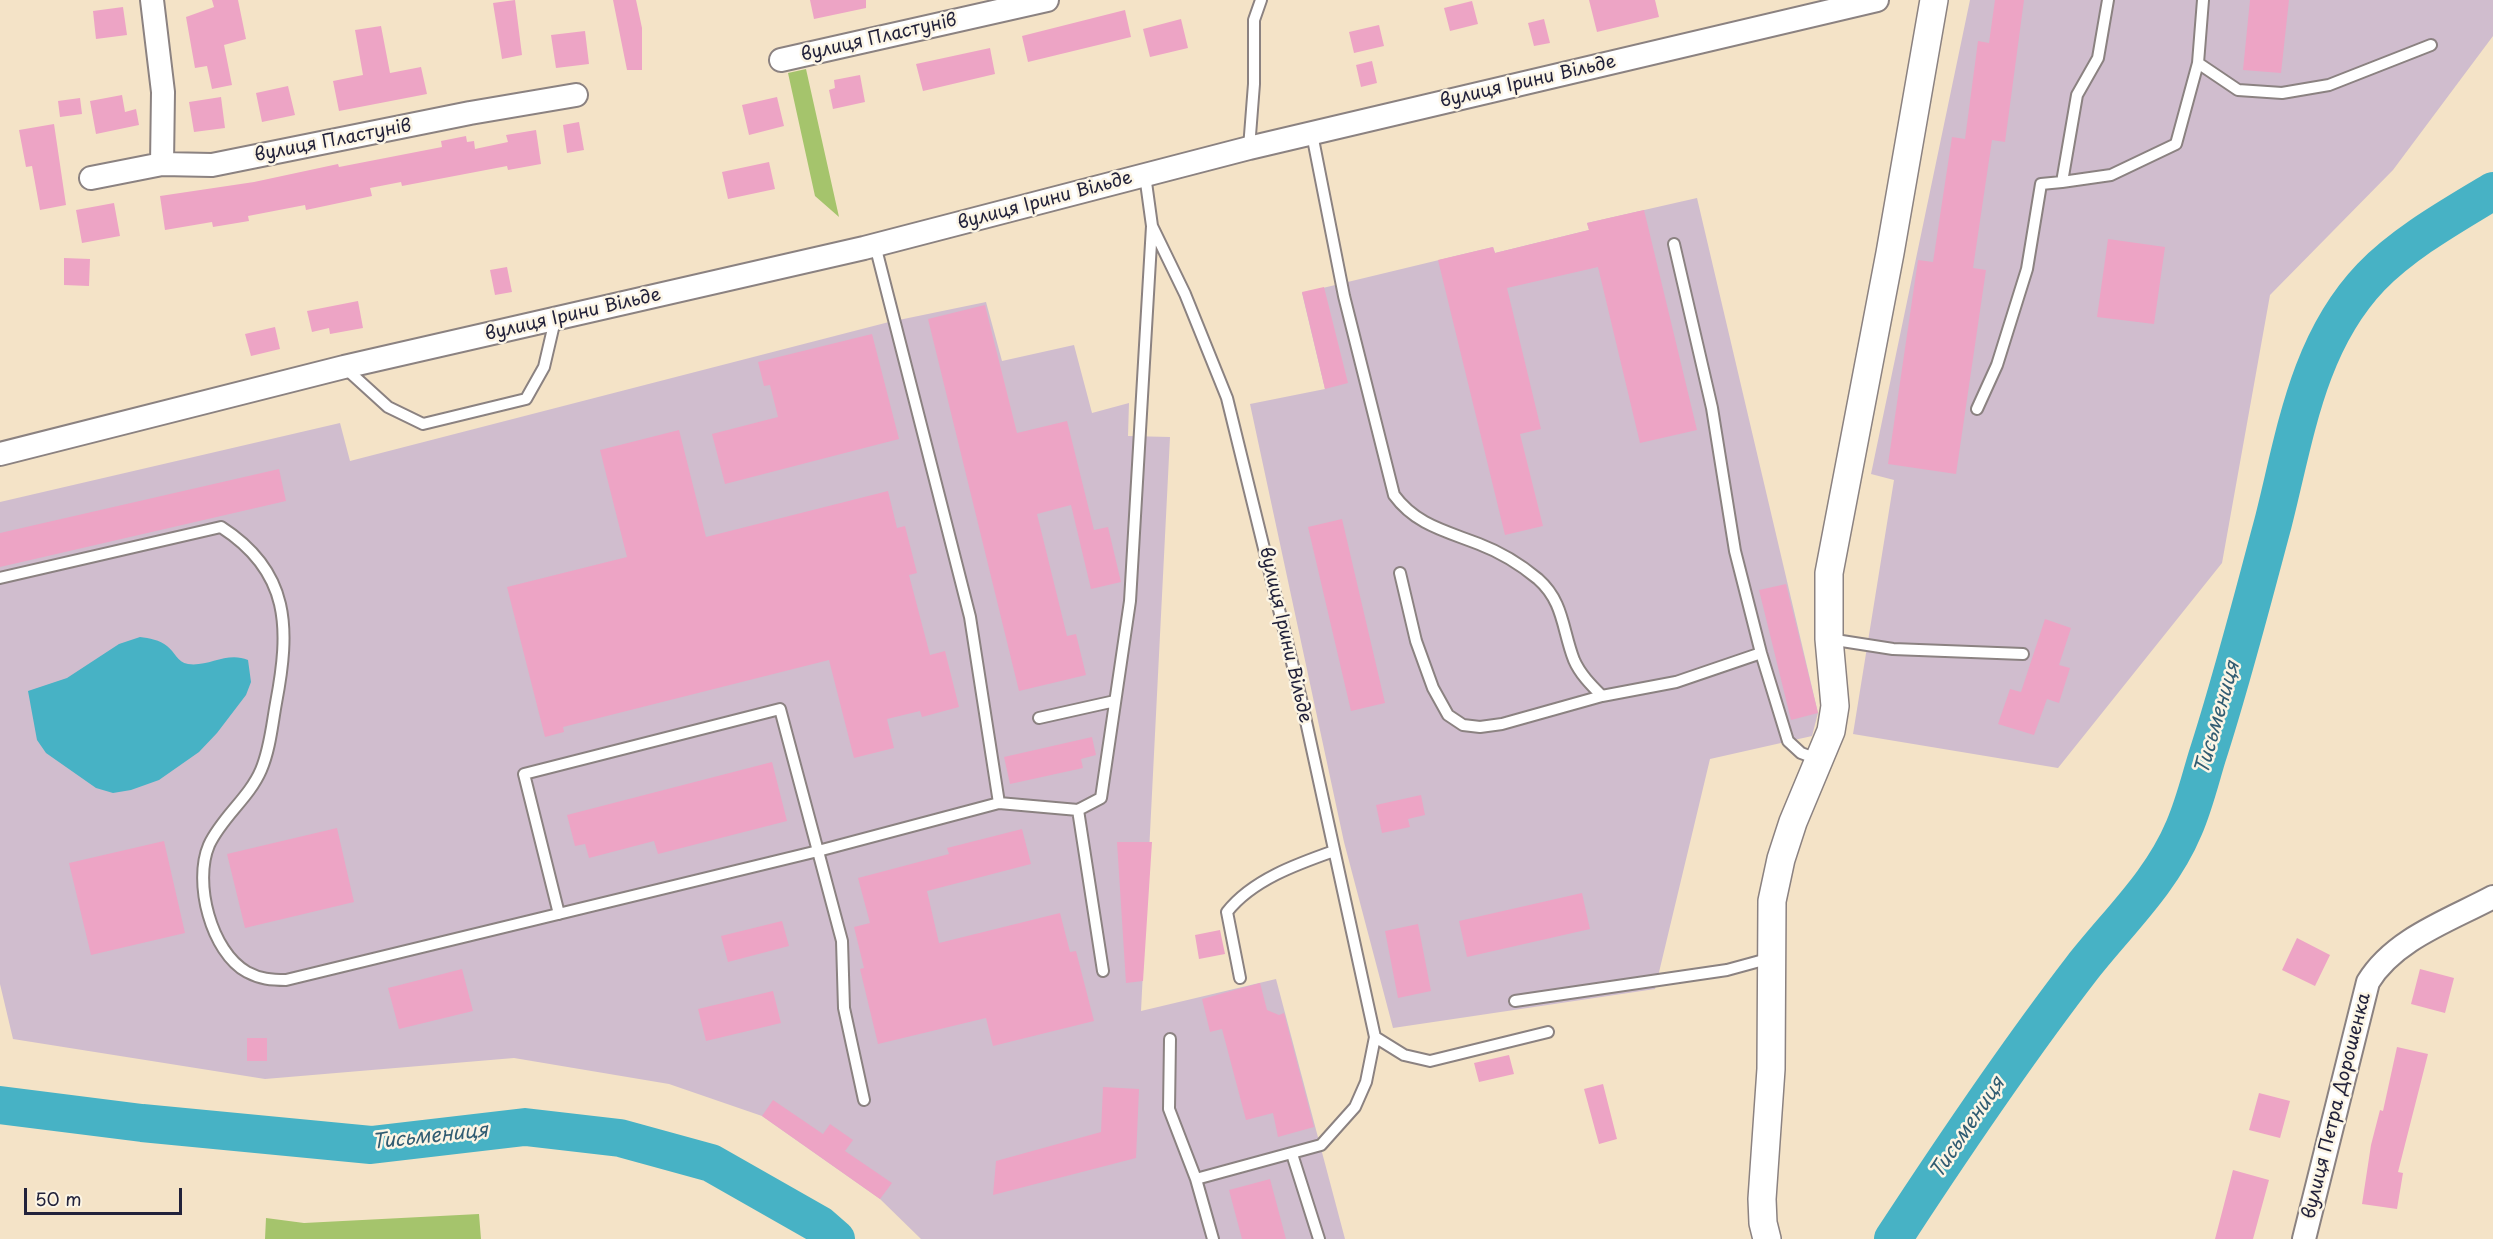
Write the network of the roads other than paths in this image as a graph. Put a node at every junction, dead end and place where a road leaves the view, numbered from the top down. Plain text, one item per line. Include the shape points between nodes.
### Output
1 (152, 0) edge
2 (1047, 0) edge
3 (1261, 0) edge
4 (1877, 0) edge
5 (1934, 0) edge
6 (2108, 0) edge
7 (2203, 0) edge
8 (2431, 45) dead end
9 (781, 60) dead end
10 (2198, 63) junction
11 (576, 95) dead end
12 (1312, 134) junction
13 (1249, 148) junction
14 (162, 164) junction
15 (1145, 175) junction
16 (91, 178) dead end
17 (2062, 182) junction
18 (1152, 226) junction
19 (1674, 244) dead end
20 (875, 245) junction
21 (555, 320) junction
22 (344, 367) junction
23 (1977, 409) dead end
24 (0, 454) edge
25 (1400, 573) dead end
26 (0, 578) edge
27 (1829, 639) junction
28 (1761, 653) junction
29 (2023, 654) dead end
30 (1602, 696) junction
31 (1115, 701) junction
32 (1039, 718) dead end
33 (1820, 760) junction
34 (999, 803) junction
35 (1078, 810) junction
36 (818, 851) junction
37 (1334, 851) junction
38 (2493, 897) edge
39 (559, 914) junction
40 (1771, 958) junction
41 (1103, 971) dead end
42 (1240, 978) dead end
43 (1515, 1001) dead end
44 (1548, 1032) dead end
45 (1375, 1037) junction
46 (1170, 1039) dead end
47 (864, 1100) dead end
48 (1292, 1154) junction
49 (1196, 1179) junction
50 (1213, 1239) edge
51 (1319, 1239) edge
52 (1767, 1239) edge
53 (2304, 1239) edge

1 - 14 street via 163,92
2 - 9 street, вулиця Пластунів
3 - 13 lane via 1254,20
4 - 12 street, вулиця Ірини Вільде
5 - 27 street via 1828,573
6 - 17 lane via 2098,58 2077,95
7 - 10 lane
8 - 10 lane via 2329,85 2282,93 2238,90
10 - 17 lane via 2176,144 2111,175
11 - 14 street, вулиця Пластунів via 212,165
12 - 13 street, вулиця Ірини Вільде
12 - 30 lane via 1343,290 1394,495 1425,524 1498,552 1547,587 1563,616 1575,660
13 - 15 street, вулиця Ірини Вільде
14 - 16 street, вулиця Пластунів
15 - 18 lane, вулиця Ірини Вільде
15 - 20 street, вулиця Ірини Вільде
17 - 23 lane via 2041,184 2027,269 1997,365
18 - 31 lane via 1130,601
18 - 37 lane, вулиця Ірини Вільде via 1185,294 1227,398
19 - 28 lane via 1712,408 1732,533
20 - 21 street, вулиця Ірини Вільде
20 - 34 lane via 970,617
21 - 22 street, вулиця Ірини Вільде
21 - 22 lane via 544,367 526,399 423,424 388,406
22 - 24 street, вулиця Ірини Вільде
25 - 30 lane via 1416,641 1433,688 1448,715 1463,725 1480,728 1502,724
26 - 39 lane via 221,527 260,560 284,611 286,645 261,771 210,845 203,891 209,920 231,959 245,971 264,980 286,980
27 - 29 lane via 1893,649
27 - 33 street via 1835,706
28 - 30 lane via 1676,682
28 - 33 lane via 1788,741 1801,753
31 - 32 lane
31 - 35 lane via 1101,798
33 - 40 street via 1781,859 1772,901
34 - 35 lane
34 - 36 lane
35 - 41 lane
36 - 39 lane
36 - 39 lane via 780,709 524,774
36 - 47 lane via 842,941 844,1008
37 - 42 lane via 1293,866 1258,885 1227,912
37 - 45 lane, вулиця Ірини Вільде
38 - 53 street, вулиця Петра Дорошенка via 2392,952 2368,982
40 - 43 lane via 1727,970
40 - 52 street via 1772,1059 1762,1199
44 - 45 lane via 1430,1061 1404,1055
45 - 48 lane via 1366,1082 1355,1107 1321,1145
46 - 49 lane via 1169,1108
48 - 49 lane
48 - 51 lane
49 - 50 lane

